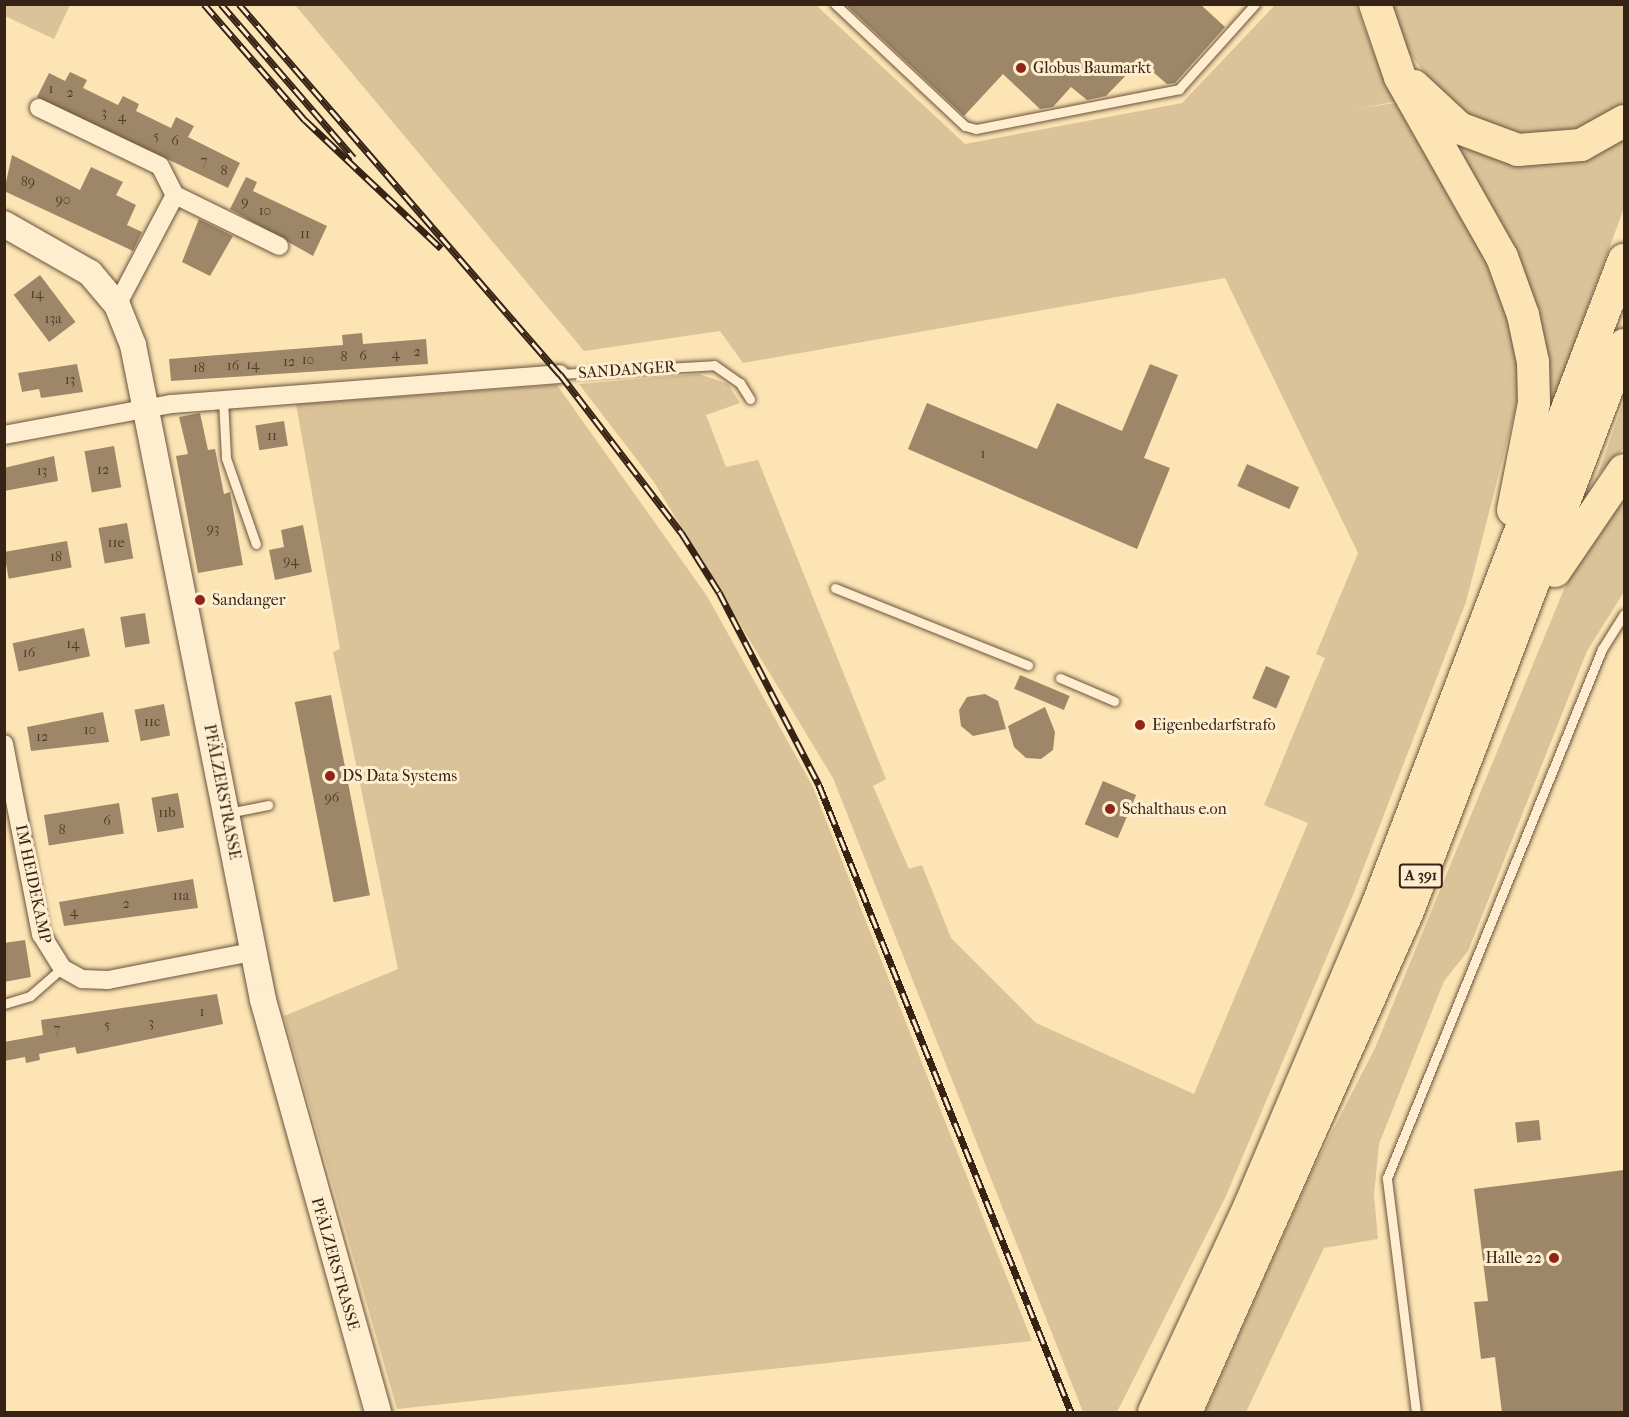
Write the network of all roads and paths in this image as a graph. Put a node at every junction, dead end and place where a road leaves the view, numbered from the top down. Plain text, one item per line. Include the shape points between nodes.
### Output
1 (835, 4) edge
2 (1255, 4) edge
3 (1375, 4) edge
4 (1388, 44) junction
5 (39, 108) dead end
6 (1624, 121) edge
7 (176, 195) junction
8 (4, 224) edge
9 (279, 246) dead end
10 (1624, 260) edge
11 (117, 304) junction
12 (1624, 345) edge
13 (560, 374) joint
14 (750, 399) dead end
15 (223, 400) junction
16 (148, 408) junction
17 (4, 435) edge
18 (1624, 470) edge
19 (256, 544) dead end
20 (835, 588) dead end
21 (1624, 614) edge
22 (1499, 635) junction
23 (1028, 665) dead end
24 (1060, 678) dead end
25 (1114, 701) dead end
26 (4, 744) edge
27 (268, 805) dead end
28 (226, 813) junction
29 (252, 952) junction
30 (62, 968) junction
31 (4, 1004) edge
32 (378, 1413) edge
33 (1154, 1413) edge
34 (1186, 1413) edge
35 (1416, 1413) edge

1 - 2 lane via 965,126 976,129 1179,89
3 - 4 highway
4 - 6 highway via 1437,110 1497,146 1560,150 1601,136
4 - 22 highway via 1420,119 1502,257 1533,362 1526,455
5 - 7 street via 160,166
7 - 9 street
7 - 11 street
8 - 11 street, PFÄLZERSTRASSE via 72,260
10 - 22 highway, A 391
11 - 16 street, PFÄLZERSTRASSE via 134,345
12 - 22 highway, A 391
13 - 14 lane, SANDANGER via 714,365 740,383
13 - 15 street, SANDANGER
15 - 16 street, SANDANGER
15 - 19 lane via 228,467 246,503
16 - 17 street, SANDANGER
16 - 28 street, PFÄLZERSTRASSE
18 - 22 highway
20 - 23 lane
21 - 35 lane via 1602,650 1476,966 1392,1157 1385,1198
22 - 33 highway, A 391 via 1250,1205
22 - 34 highway, A 391 via 1323,1111
24 - 25 lane
26 - 30 street, IM HEIDEKAMP via 41,934
27 - 28 lane
28 - 29 street, PFÄLZERSTRASSE
29 - 30 street via 108,980 82,979
29 - 32 street, PFÄLZERSTRASSE via 286,1097
30 - 31 lane via 30,996

